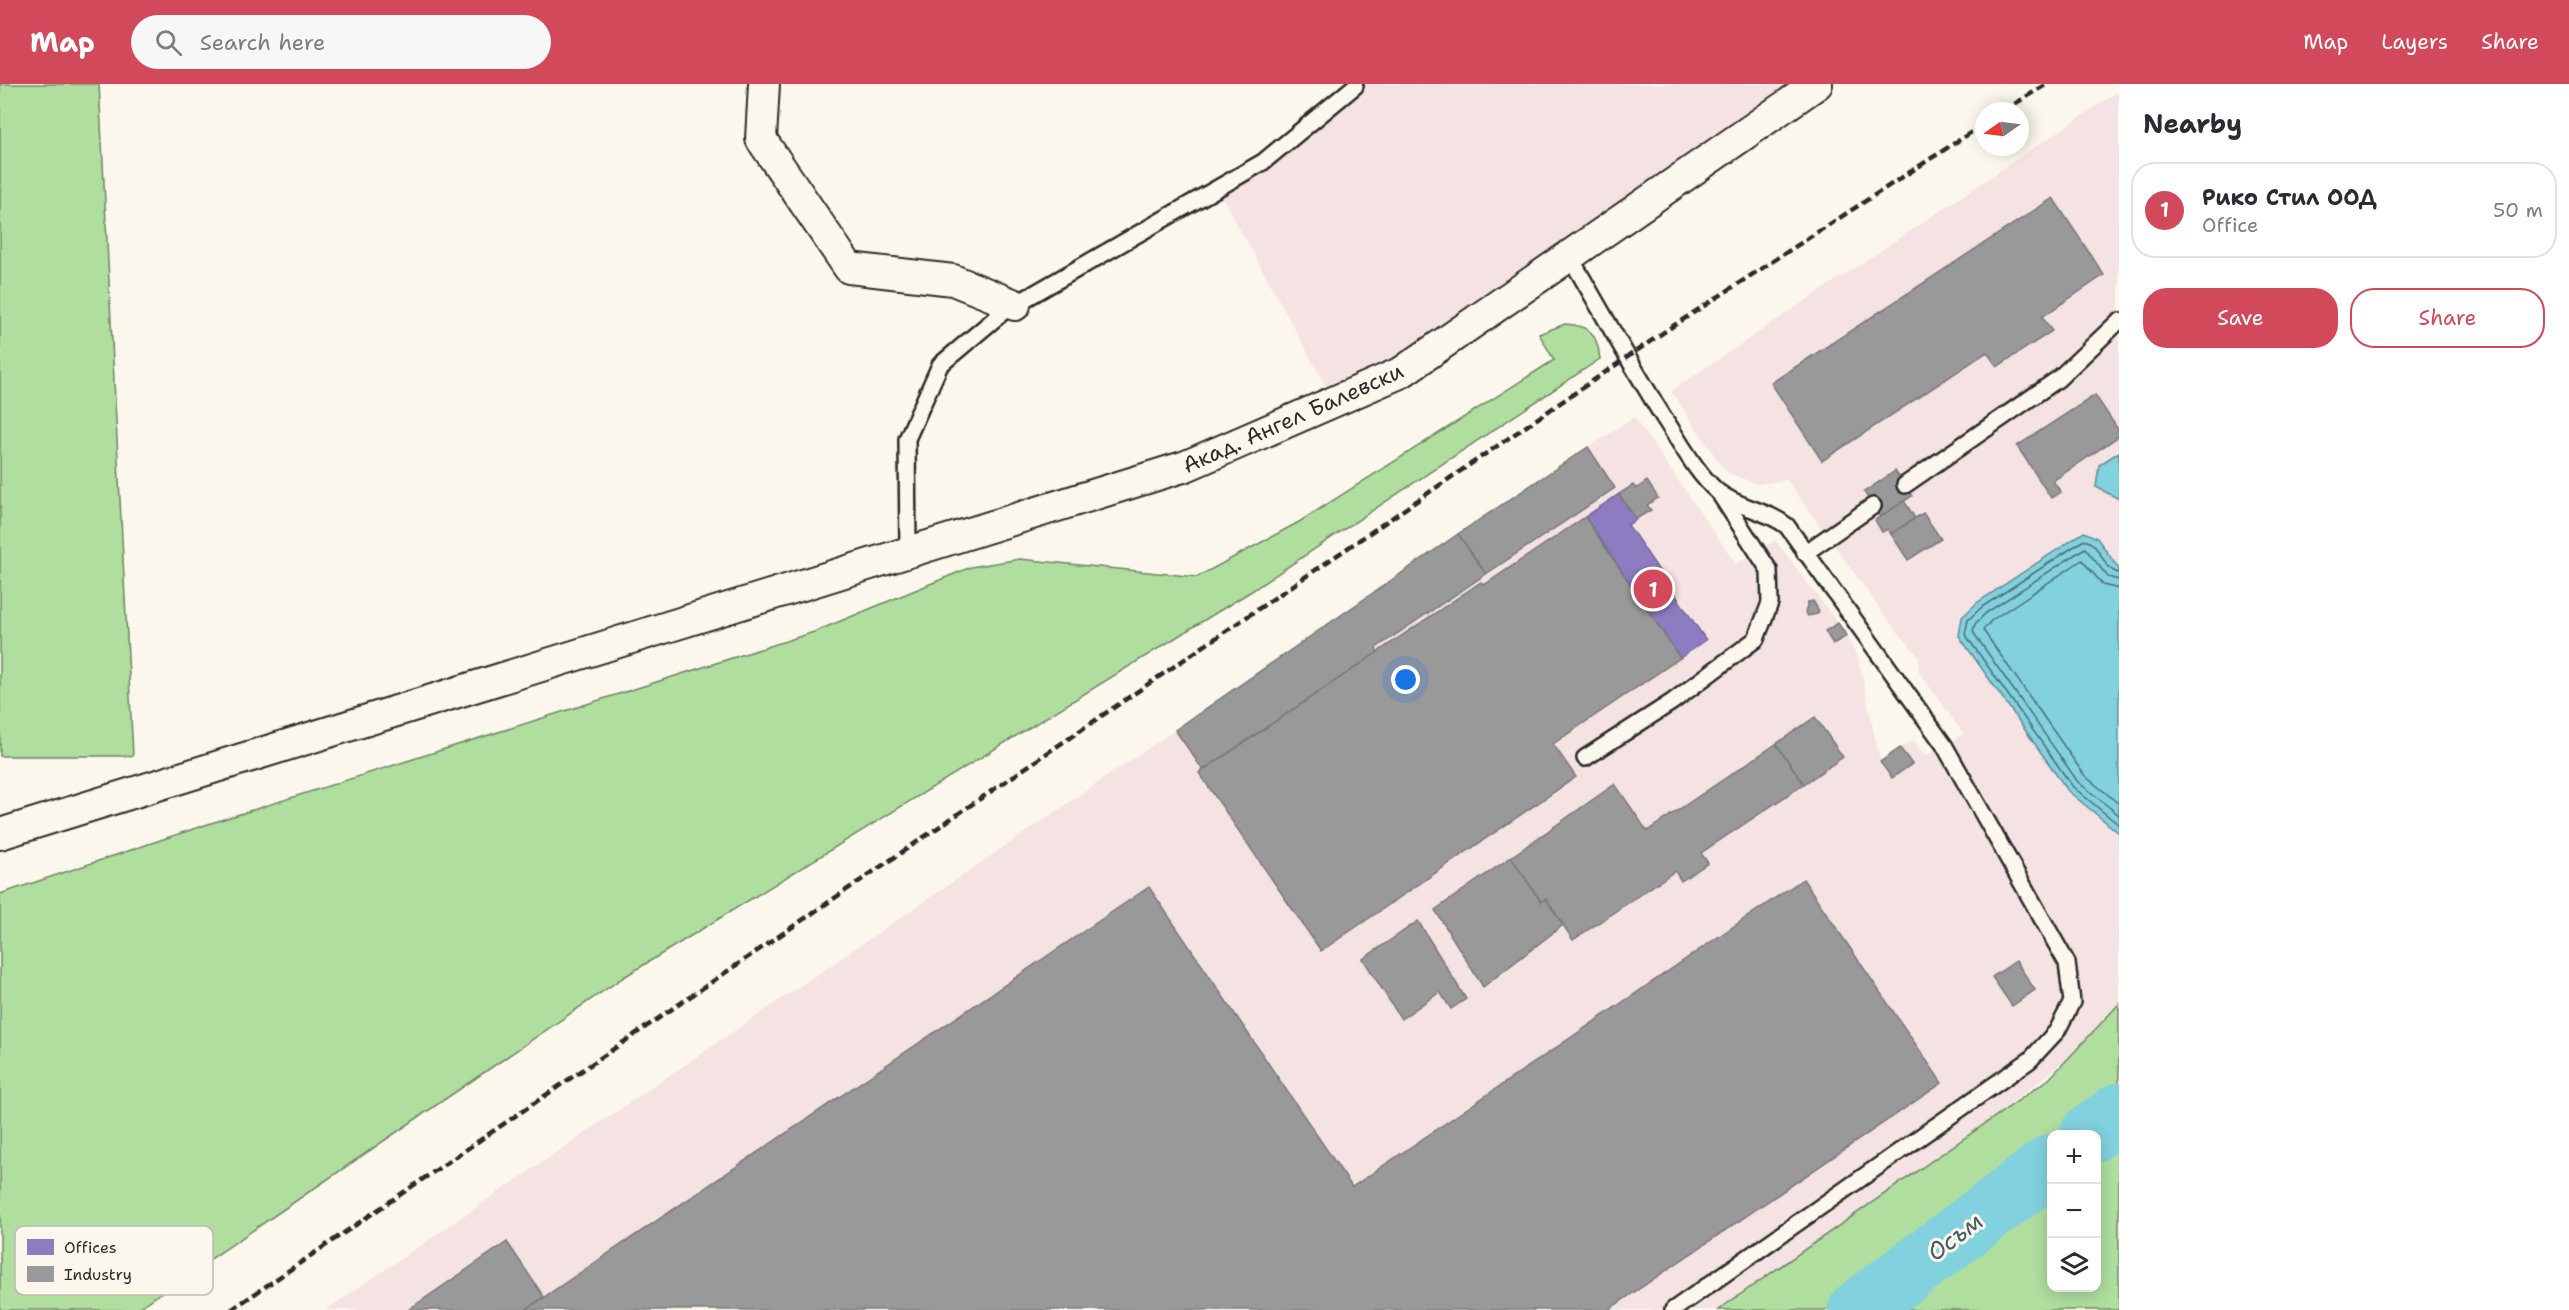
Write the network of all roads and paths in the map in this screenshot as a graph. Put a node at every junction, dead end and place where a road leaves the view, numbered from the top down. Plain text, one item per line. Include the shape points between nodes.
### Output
1 (764, 84) edge
2 (1817, 84) edge
3 (1355, 86) dead end
4 (1570, 256) junction
5 (1015, 305) junction
6 (2119, 321) edge
7 (1905, 485) dead end
8 (1718, 491) junction
9 (1873, 506) dead end
10 (908, 551) junction
11 (1805, 553) junction
12 (1585, 758) dead end
13 (0, 834) edge
14 (1673, 1310) edge

1 - 5 street via 760,139 849,268 952,280
2 - 4 street, Акад. Ангел Балевски
3 - 5 lane via 1263,162
4 - 8 lane via 1674,433
4 - 10 street, Акад. Ангел Балевски via 1402,372 1186,466
5 - 10 lane via 940,365 907,439
6 - 7 lane via 2058,379
8 - 11 lane via 1744,507 1771,514 1787,526
8 - 12 lane via 1769,570 1770,603 1756,639 1672,702
9 - 11 lane
10 - 13 street, Акад. Ангел Балевски
11 - 14 lane via 1944,745 2067,963 2073,1002 2057,1031 2030,1060

